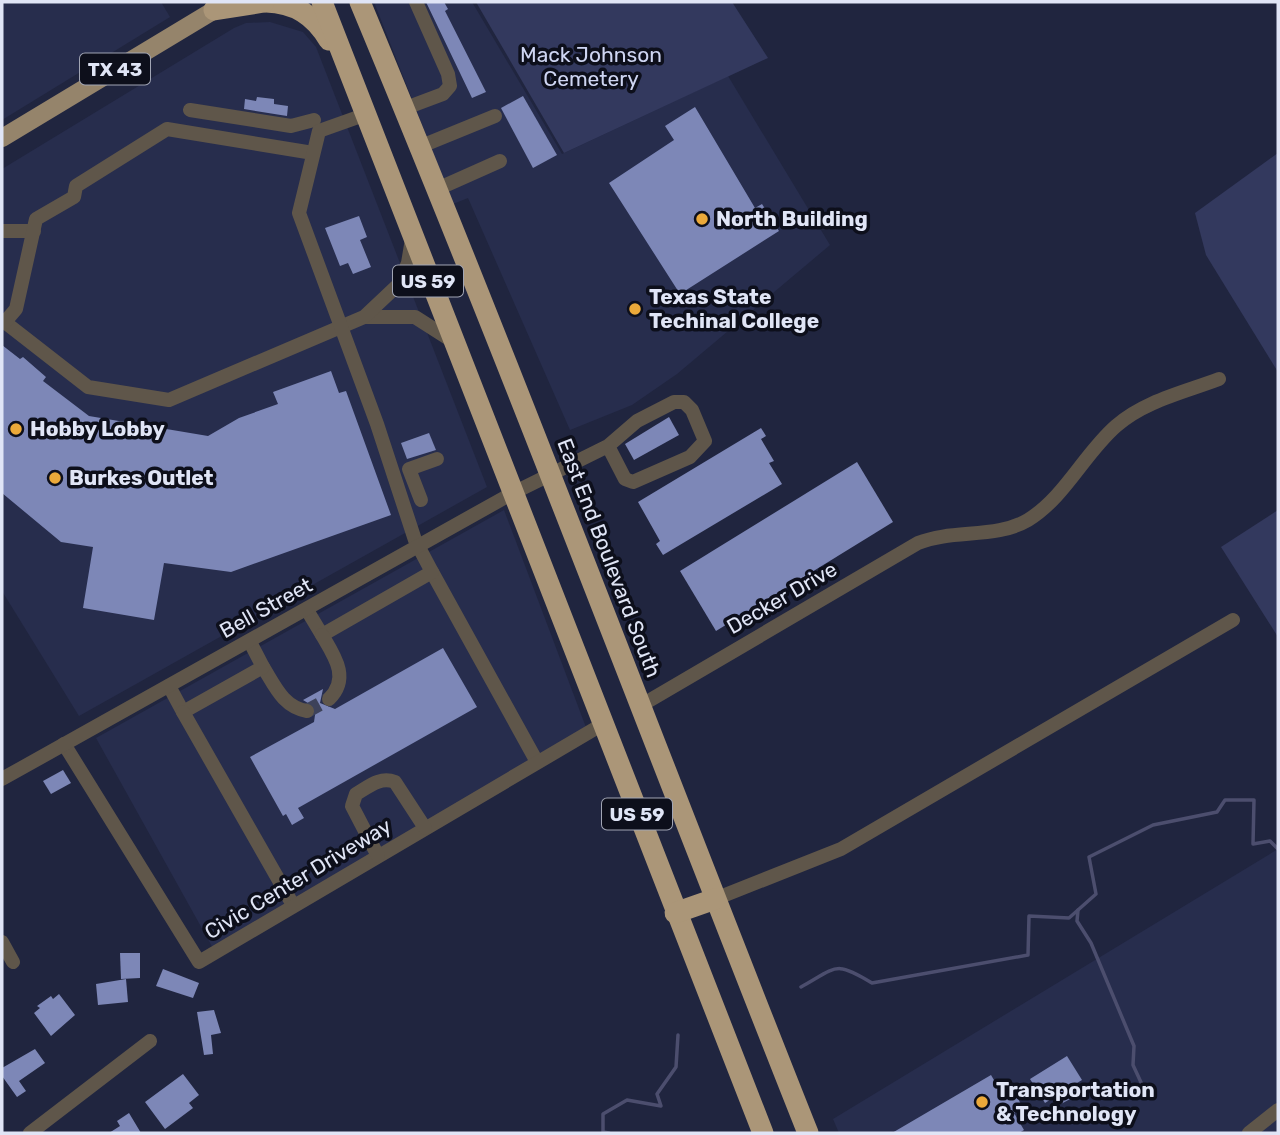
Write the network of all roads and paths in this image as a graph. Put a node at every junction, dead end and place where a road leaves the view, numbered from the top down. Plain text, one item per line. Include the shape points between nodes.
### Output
1 (265, 2) edge
2 (322, 2) edge
3 (360, 2) edge
4 (416, 2) edge
5 (216, 7) edge
6 (346, 67) junction
7 (403, 109) junction
8 (190, 110) dead end
9 (364, 115) junction
10 (495, 116) dead end
11 (314, 120) dead end
12 (2, 138) edge
13 (419, 148) junction
14 (313, 153) junction
15 (500, 161) dead end
16 (435, 190) junction
17 (2, 231) edge
18 (34, 231) junction
19 (412, 239) junction
20 (364, 317) junction
21 (3, 321) edge
22 (339, 327) junction
23 (451, 340) junction
24 (1219, 379) dead end
25 (608, 446) junction
26 (437, 459) dead end
27 (550, 473) junction
28 (511, 494) junction
29 (421, 500) dead end
30 (418, 546) junction
31 (432, 572) junction
32 (306, 610) junction
33 (1233, 620) dead end
34 (322, 635) junction
35 (250, 642) junction
36 (263, 667) junction
37 (169, 686) junction
38 (329, 699) dead end
39 (640, 706) junction
40 (307, 711) dead end
41 (183, 712) junction
42 (603, 724) junction
43 (64, 744) junction
44 (537, 762) junction
45 (2, 779) edge
46 (425, 828) junction
47 (378, 856) junction
48 (715, 899) junction
49 (293, 905) junction
50 (676, 913) junction
51 (2, 942) edge
52 (13, 962) dead end
53 (150, 1041) dead end
54 (1278, 1110) edge
55 (30, 1133) edge
56 (763, 1133) edge
57 (808, 1133) edge
58 (1249, 1133) edge

1 - 5 highway
1 - 6 highway via 295,7 313,18
2 - 6 highway, US 59
3 - 7 highway, East End Boulevard South / US 59
4 - 7 street via 450,86 443,94
5 - 12 main road, TX 43
6 - 9 highway, US 59
7 - 13 highway, East End Boulevard South / US 59
8 - 11 street via 291,126
9 - 14 street via 319,131
9 - 19 highway, US 59
10 - 13 street
13 - 16 highway, East End Boulevard South / US 59
14 - 18 street via 167,129 76,186 74,197 36,219
14 - 22 street via 299,213
15 - 16 street
16 - 27 highway, East End Boulevard South / US 59
17 - 18 street
18 - 21 street via 16,309
19 - 20 street via 399,284
19 - 23 highway, US 59
20 - 22 street
20 - 23 street via 415,317
21 - 22 street via 88,387 169,400
22 - 30 street
23 - 28 highway, US 59
24 - 39 street, Decker Drive via 1124,420 1031,518 1006,528 929,538 908,548
25 - 25 street, Bell Street via 622,474 633,482 690,457 705,441 692,410 678,401 629,426
25 - 27 street, Bell Street
26 - 29 street via 409,470
27 - 28 street, Bell Street
27 - 39 highway, East End Boulevard South / US 59
28 - 30 street, Bell Street
28 - 42 highway, US 59
30 - 31 street
30 - 32 street, Bell Street
31 - 34 street
31 - 44 street
32 - 34 street
32 - 35 street, Bell Street
33 - 48 street via 841,849
34 - 38 street via 341,681
35 - 36 street
35 - 37 street, Bell Street
36 - 40 street via 286,702
36 - 41 street
37 - 41 street
37 - 43 street, Bell Street
39 - 48 highway, East End Boulevard South / US 59
41 - 49 street
42 - 44 street, Civic Center Driveway
42 - 50 highway, US 59
43 - 45 street, Bell Street
43 - 49 street, Civic Center Driveway via 199,962
44 - 46 street, Civic Center Driveway
46 - 47 street, Civic Center Driveway
46 - 47 street via 395,782 378,781 355,794 352,806
47 - 49 street, Civic Center Driveway
48 - 50 highway
48 - 57 highway, East End Boulevard South / US 59
50 - 56 highway, US 59
51 - 52 street
53 - 55 street
54 - 58 street

